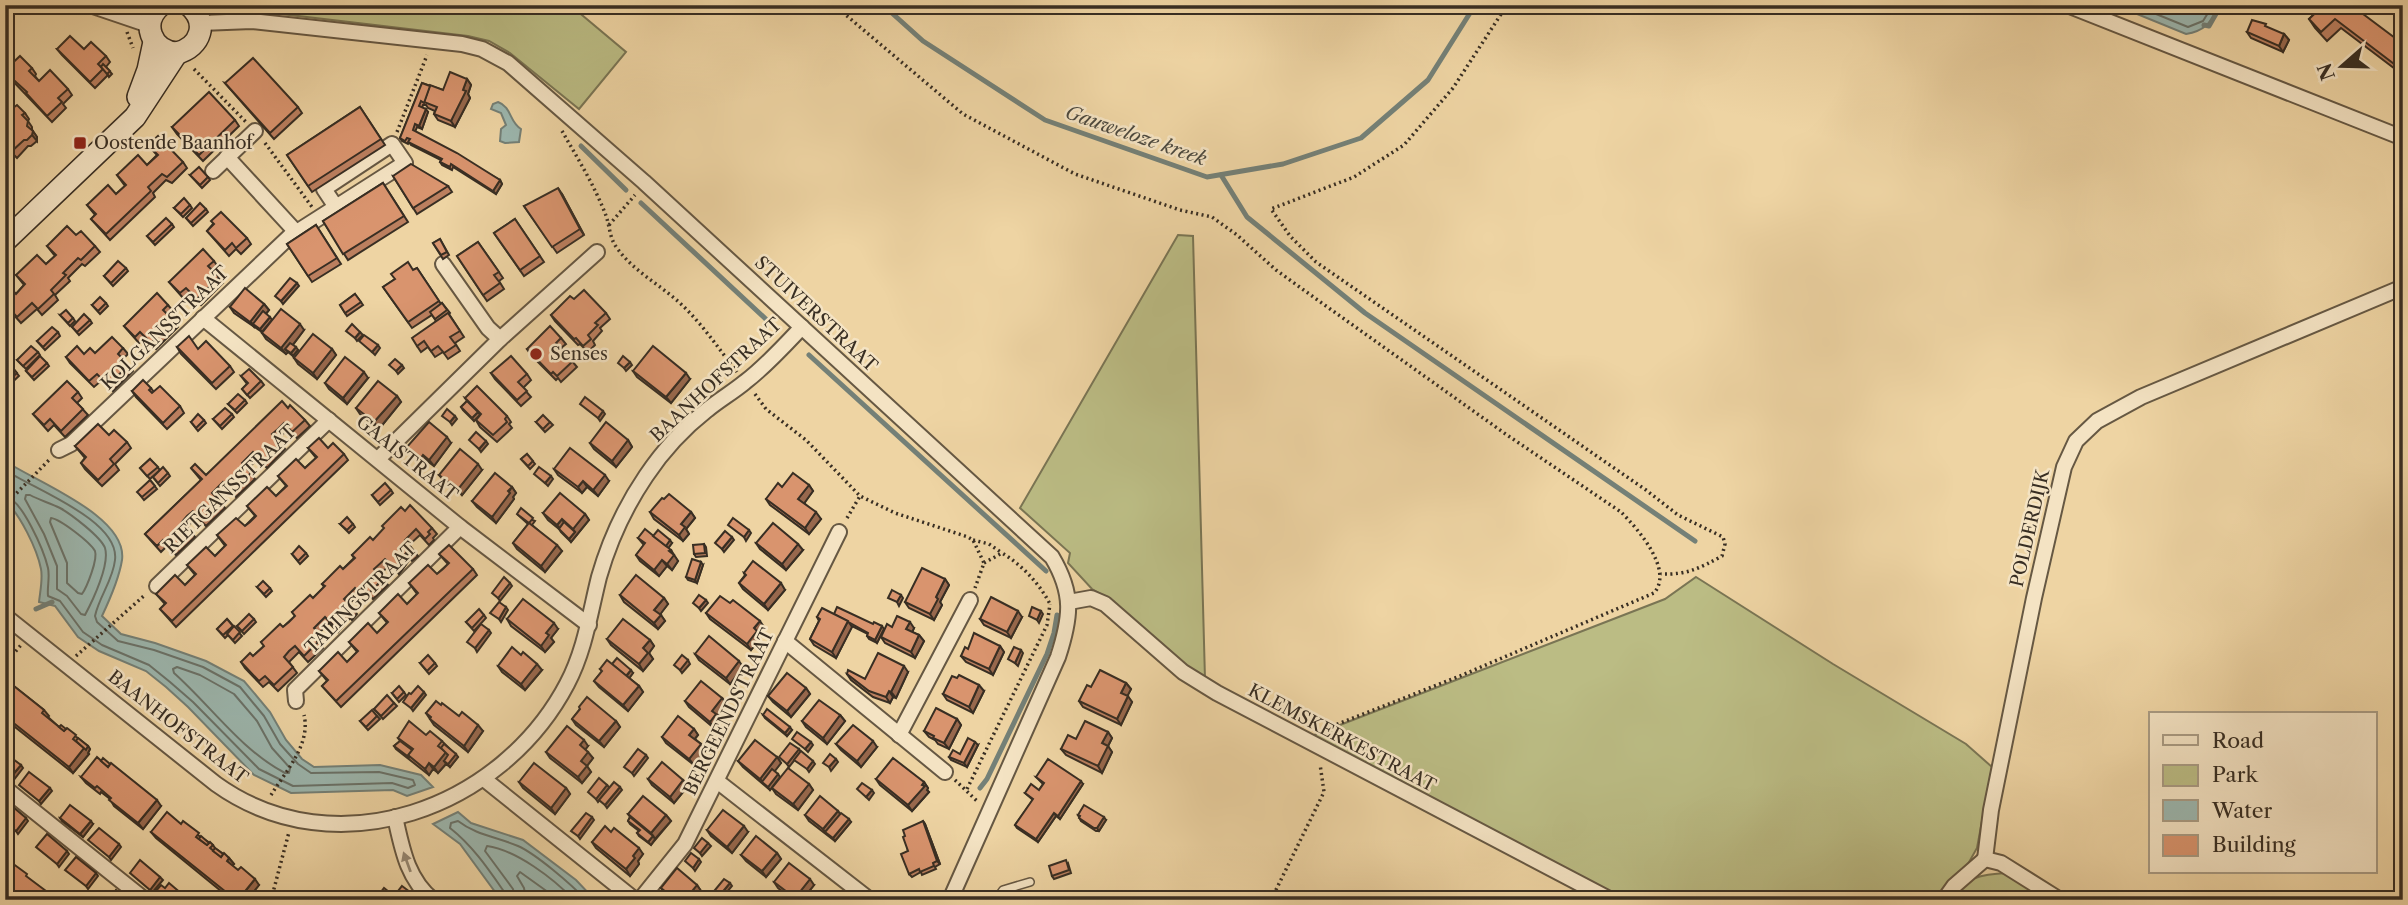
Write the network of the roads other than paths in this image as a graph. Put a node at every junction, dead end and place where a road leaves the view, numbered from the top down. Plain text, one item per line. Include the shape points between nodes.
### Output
1 (64, 5) edge
2 (98, 5) edge
3 (161, 5) edge
4 (2067, 5) edge
5 (93, 6) edge
6 (199, 13) edge
7 (152, 34) junction
8 (177, 53) junction
9 (255, 131) dead end
10 (116, 133) junction
11 (2403, 138) edge
12 (228, 157) junction
13 (213, 171) dead end
14 (336, 207) junction
15 (296, 232) junction
16 (5, 241) edge
17 (597, 252) dead end
18 (443, 264) dead end
19 (2403, 287) edge
20 (203, 318) junction
21 (802, 327) junction
22 (500, 339) junction
23 (330, 420) junction
24 (58, 450) dead end
25 (378, 459) junction
26 (460, 527) junction
27 (839, 532) road end
28 (157, 586) road end
29 (970, 600) road end
30 (1069, 601) junction
31 (5, 616) edge
32 (589, 625) junction
33 (785, 641) junction
34 (296, 701) road end
35 (899, 734) junction
36 (945, 772) road end
37 (484, 779) junction
38 (717, 781) junction
39 (5, 788) edge
40 (395, 817) junction
41 (1985, 859) junction
42 (1030, 882) dead end
43 (145, 900) edge
44 (433, 900) edge
45 (638, 900) edge
46 (870, 900) edge
47 (950, 900) edge
48 (996, 900) edge
49 (1611, 900) edge
50 (1944, 900) edge
51 (2060, 900) edge

1 - 5 street
2 - 5 street
3 - 7 main road via 151,17
4 - 11 street
5 - 7 street via 125,17
6 - 8 main road via 198,40
6 - 21 street, STUIVERSTRAAT via 428,47 462,44 482,49 508,63 645,182
7 - 8 main road via 164,51
7 - 10 main road via 140,94
8 - 10 main road via 135,117
9 - 12 street
10 - 16 main road
12 - 13 street
12 - 15 street
14 - 14 street, KOLGANSSTRAAT via 405,163 392,144 324,189
14 - 15 street, KOLGANSSTRAAT
15 - 20 street, KOLGANSSTRAAT
17 - 22 street
18 - 22 street
19 - 41 street, POLDERDIJK via 2141,397 2097,421 2076,441 2064,467 2037,585
20 - 23 street, GAAISTRAAT
20 - 24 street, KOLGANSSTRAAT via 71,444
21 - 30 street, STUIVERSTRAAT via 1052,557
21 - 32 street, BAANHOFSTRAAT via 765,365 683,431 646,476 608,550
22 - 25 street
23 - 25 street, GAAISTRAAT
23 - 28 street, RIETGANSSTRAAT
25 - 26 street, GAAISTRAAT
26 - 32 street, GAAISTRAAT
26 - 34 street, TALINGSTRAAT via 295,690
27 - 33 street, BERGEENDSTRAAT
29 - 35 street
30 - 47 street, STUIVERSTRAAT via 1058,657
30 - 49 street, KLEMSKERKESTRAAT via 1091,598 1105,604 1183,672 1217,693
31 - 40 street, BAANHOFSTRAAT via 231,795 292,820 354,824
32 - 37 street, BAANHOFSTRAAT via 554,708 520,748
33 - 35 street
33 - 38 street, BERGEENDSTRAAT
35 - 36 street
37 - 40 street, BAANHOFSTRAAT via 433,805
37 - 45 street
38 - 45 street, BERGEENDSTRAAT via 685,844
38 - 46 street
39 - 43 street
44 -> 40 street via 408,869
41 - 50 street
41 - 51 street via 2001,863
42 - 48 lane via 1003,890

